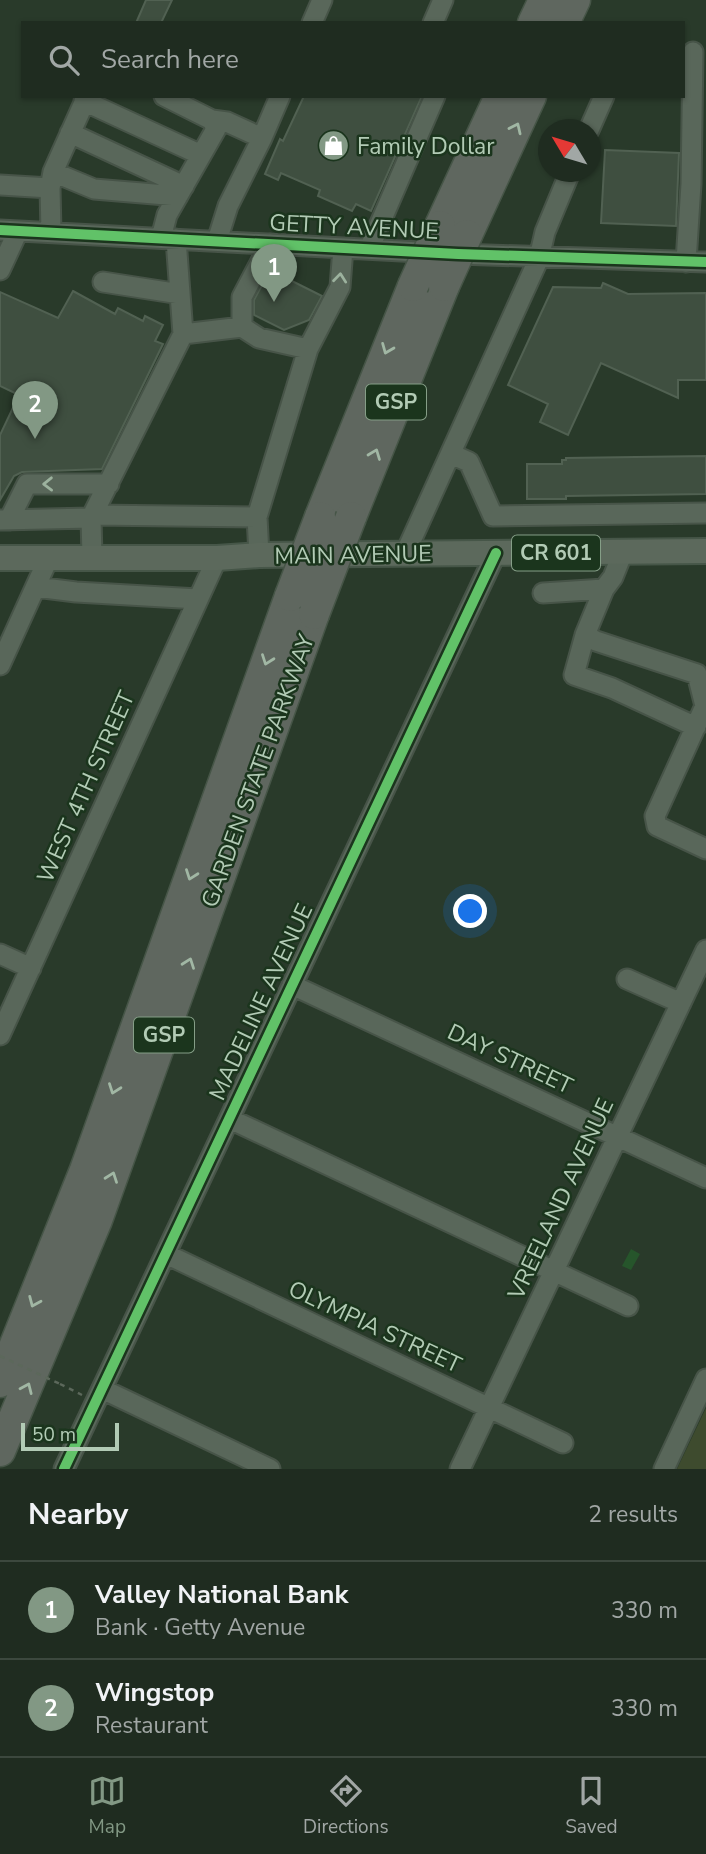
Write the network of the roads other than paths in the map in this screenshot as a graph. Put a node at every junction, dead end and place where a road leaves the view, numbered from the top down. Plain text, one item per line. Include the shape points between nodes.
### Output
1 (322, 0) edge
2 (443, 0) edge
3 (544, 0) edge
4 (575, 0) edge
5 (313, 21) edge
6 (434, 21) edge
7 (534, 21) edge
8 (565, 21) edge
9 (693, 52) dead end
10 (168, 98) edge
11 (279, 98) edge
12 (434, 98) edge
13 (499, 98) edge
14 (530, 98) edge
15 (603, 98) edge
16 (85, 99) edge
17 (594, 119) edge
18 (212, 120) junction
19 (70, 133) junction
20 (262, 138) junction
21 (201, 155) junction
22 (52, 180) junction
23 (566, 182) edge
24 (0, 185) edge
25 (181, 191) junction
26 (9, 230) edge
27 (453, 230) junction
28 (51, 232) junction
29 (169, 239) junction
30 (216, 241) junction
31 (270, 244) junction
32 (343, 248) junction
33 (369, 248) junction
34 (539, 258) junction
35 (686, 262) junction
36 (706, 262) edge
37 (0, 270) edge
38 (103, 282) dead end
39 (180, 294) junction
40 (242, 327) junction
41 (183, 334) junction
42 (308, 349) junction
43 (450, 454) junction
44 (109, 484) junction
45 (706, 513) edge
46 (92, 517) junction
47 (257, 517) junction
48 (2, 521) edge
49 (706, 551) edge
50 (623, 552) junction
51 (496, 553) junction
52 (405, 554) junction
53 (258, 555) junction
54 (50, 557) junction
55 (92, 557) junction
56 (0, 558) edge
57 (217, 558) junction
58 (36, 587) junction
59 (604, 589) junction
60 (543, 593) dead end
61 (198, 599) junction
62 (586, 635) junction
63 (0, 664) edge
64 (705, 706) edge
65 (696, 727) junction
66 (706, 849) edge
67 (706, 950) edge
68 (0, 954) edge
69 (31, 968) junction
70 (627, 979) dead end
71 (292, 985) junction
72 (681, 1003) junction
73 (0, 1035) edge
74 (230, 1119) junction
75 (618, 1136) junction
76 (706, 1178) edge
77 (166, 1254) junction
78 (554, 1271) junction
79 (628, 1306) dead end
80 (706, 1379) edge
81 (0, 1382) edge
82 (99, 1395) junction
83 (489, 1408) junction
84 (563, 1443) dead end
85 (0, 1451) edge
86 (64, 1469) edge
87 (270, 1469) edge
88 (460, 1469) edge
89 (664, 1469) edge

1 - 5 street
2 - 6 street
3 - 7 highway
4 - 8 highway
9 - 35 street
10 - 18 street
11 - 20 street
12 - 33 street
13 - 27 highway, GARDEN STATE PARKWAY / GSP
27 -> 14 highway, GARDEN STATE PARKWAY / GSP
15 - 17 street
16 - 19 street
16 - 21 street
18 - 20 street
18 - 21 street via 216,129
19 - 22 street
19 - 25 street
20 - 30 street
21 - 25 street
22 - 24 street
22 - 25 street via 94,189
22 - 28 street
23 - 34 street
25 - 29 street via 167,215
26 - 28 street, GETTY AVENUE
26 - 37 street
27 -> 81 highway, GARDEN STATE PARKWAY / GSP, bridge via 413,286 320,517 85,1170
85 -> 27 highway, GARDEN STATE PARKWAY / GSP, bridge via 97,1220 314,614 444,286
28 - 29 street, GETTY AVENUE
29 - 30 street, GETTY AVENUE
29 - 39 street
30 - 31 street, GETTY AVENUE
31 - 32 street, GETTY AVENUE
31 - 40 street via 242,297
32 - 33 street, GETTY AVENUE
42 -> 32 street via 341,287
33 - 34 street, GETTY AVENUE
34 - 35 street, GETTY AVENUE
34 - 43 street
35 - 36 street, GETTY AVENUE
38 - 39 street
39 - 41 street
40 - 41 street
40 - 42 street via 259,338
41 - 44 street
42 - 47 street
43 - 45 street via 469,462 493,516
43 - 52 street
44 - 46 street
44 -> 48 street via 27,484
46 - 47 street
46 - 48 street
46 - 55 street
47 - 53 street
49 - 50 main road, MAIN AVENUE / CR 601
50 - 51 main road, MAIN AVENUE / CR 601
50 - 59 street
51 - 52 main road, MAIN AVENUE / CR 601
51 - 71 street, MADELINE AVENUE
52 - 53 main road, MAIN AVENUE / CR 601
53 - 57 main road, MAIN AVENUE / CR 601
54 - 55 main road, MAIN AVENUE / CR 601
54 - 56 main road, MAIN AVENUE / CR 601
54 - 58 street
55 - 57 main road, MAIN AVENUE / CR 601
57 - 61 street, WEST 4TH STREET
58 - 61 street
58 - 63 street
59 - 60 street
59 - 62 street
61 - 69 street, WEST 4TH STREET
62 - 64 street via 696,674
62 - 65 street via 574,675
64 - 65 street
65 - 66 street via 655,816 657,826
67 - 72 street, VREELAND AVENUE
68 - 69 street
69 - 73 street, WEST 4TH STREET
70 - 72 street
71 - 74 street, MADELINE AVENUE
71 - 75 street, DAY STREET
72 - 75 street, VREELAND AVENUE
74 - 77 street, MADELINE AVENUE
74 - 78 street
75 - 76 street, DAY STREET
75 - 78 street, VREELAND AVENUE
77 - 82 street, MADELINE AVENUE
77 - 83 street, OLYMPIA STREET
78 - 79 street
78 - 83 street, VREELAND AVENUE
80 - 89 street
82 - 86 street, MADELINE AVENUE
82 - 87 street
83 - 84 street, OLYMPIA STREET
83 - 88 street, VREELAND AVENUE

